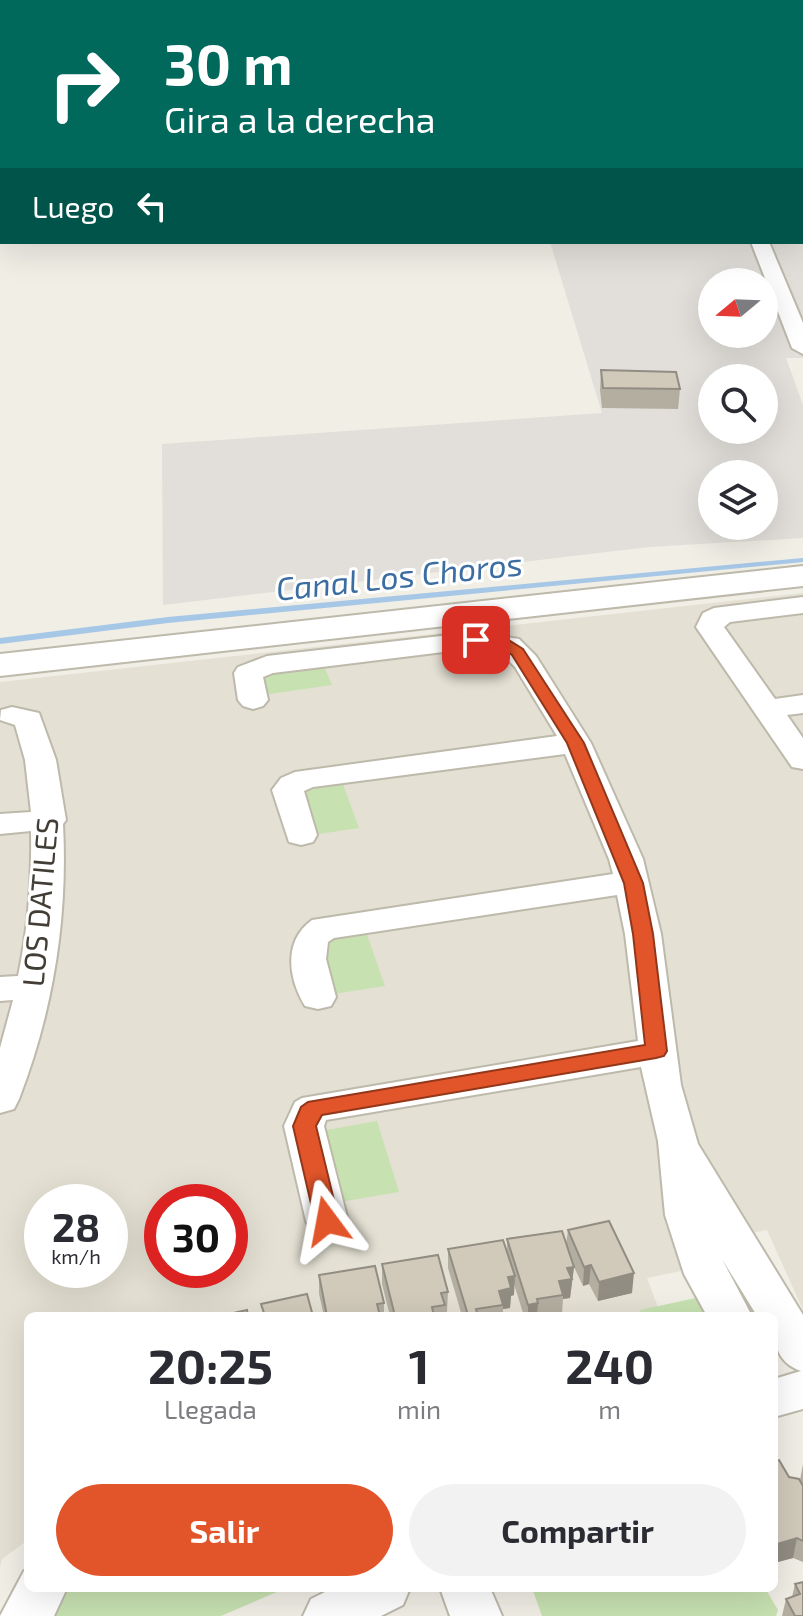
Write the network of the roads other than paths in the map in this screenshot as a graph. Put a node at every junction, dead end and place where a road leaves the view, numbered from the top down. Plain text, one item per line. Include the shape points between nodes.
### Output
1 (761, 244) edge
2 (803, 348) edge
3 (803, 576) edge
4 (803, 605) edge
5 (0, 665) edge
6 (253, 700) dead end
7 (803, 704) edge
8 (767, 709) junction
9 (12, 716) dead end
10 (576, 743) junction
11 (803, 760) edge
12 (50, 820) junction
13 (0, 824) edge
14 (301, 835) dead end
15 (633, 883) junction
16 (16, 988) edge
17 (318, 997) dead end
18 (656, 1051) junction
19 (0, 1099) edge
20 (678, 1141) junction
21 (327, 1221) dead end
22 (728, 1312) edge
23 (778, 1312) edge
24 (778, 1313) edge
25 (803, 1353) edge
26 (40, 1592) edge
27 (377, 1592) edge
28 (467, 1592) edge
29 (26, 1616) edge
30 (329, 1616) edge
31 (476, 1616) edge

1 - 2 street
3 - 5 street
4 - 8 street via 724,614 710,623
6 - 10 street via 248,673 259,667 494,640 518,652
7 - 8 street
8 - 11 street
9 - 12 street, LOS DATILES via 29,723
10 - 14 street via 306,779 288,790
10 - 15 street
12 - 13 street
12 - 16 street, LOS DATILES via 47,887
15 - 17 street via 324,928 314,933 306,950
15 - 18 street
16 - 19 street, LOS DATILES via 26,1022
18 - 20 street
18 - 21 street via 316,1108 304,1126
20 - 22 street via 694,1244
20 - 23 street
24 - 25 street
26 - 29 street
27 - 30 street
28 - 31 street

